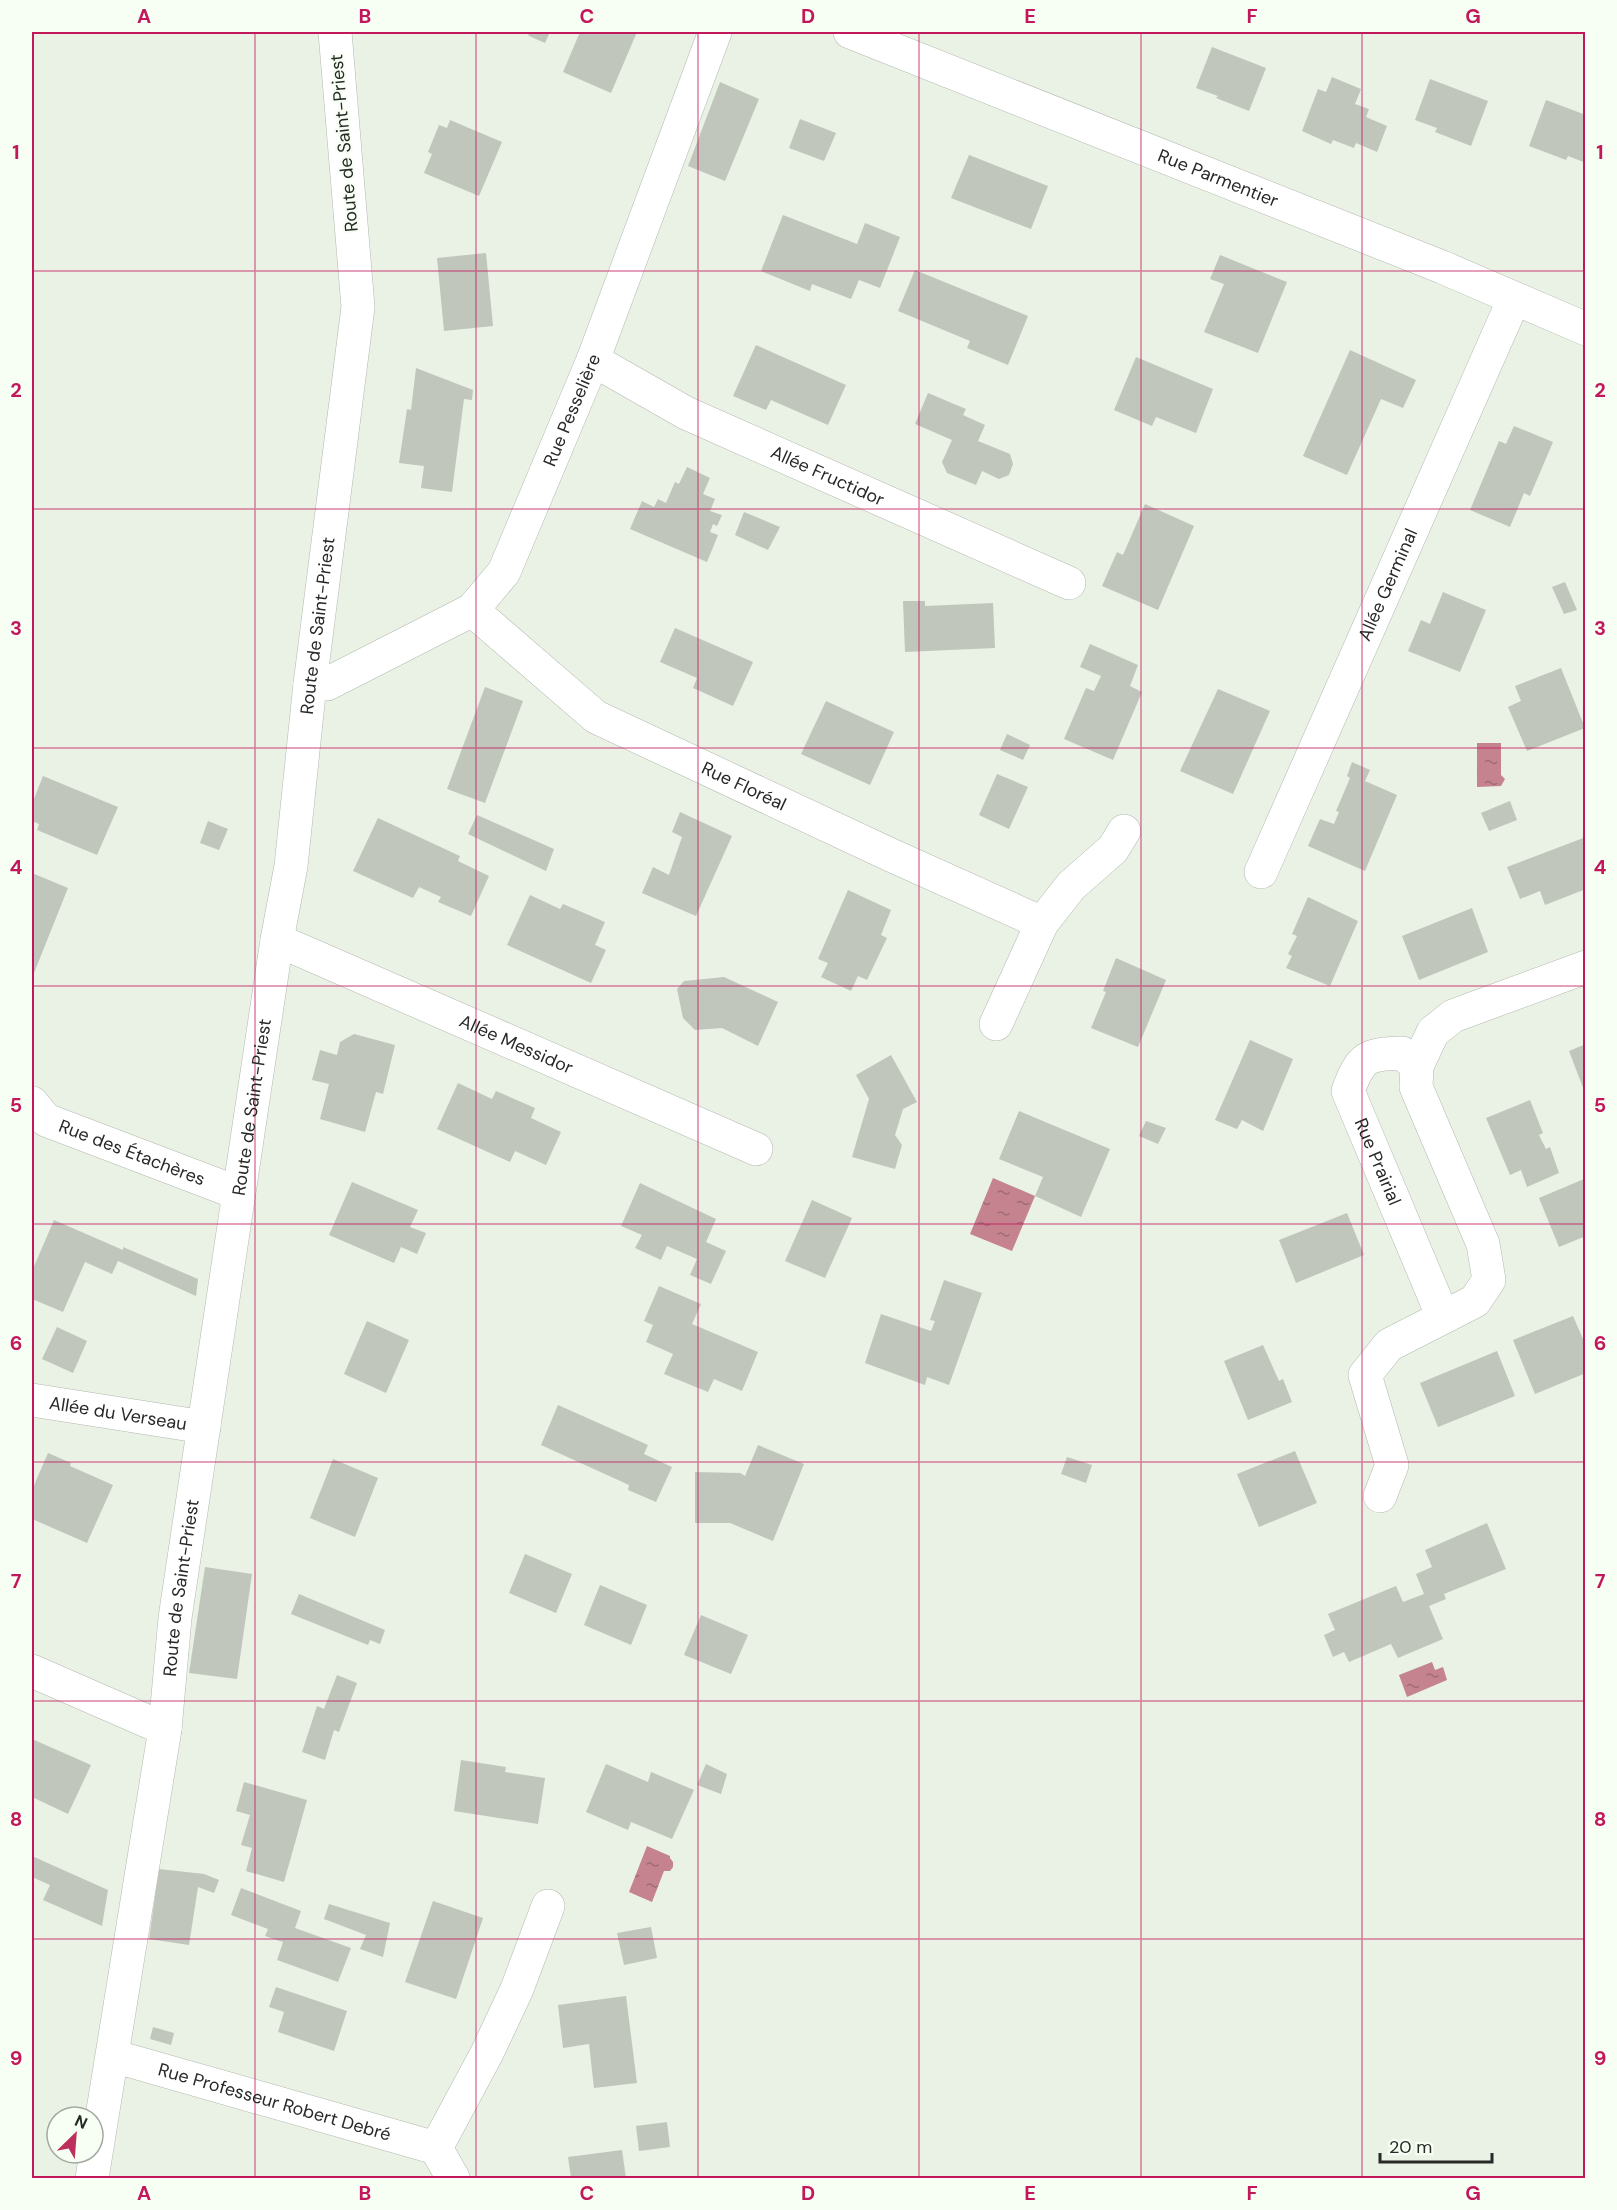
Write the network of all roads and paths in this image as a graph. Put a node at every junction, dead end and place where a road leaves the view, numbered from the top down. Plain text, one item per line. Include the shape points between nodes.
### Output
1 (335, 32) edge
2 (716, 32) edge
3 (850, 32) edge
4 (1515, 298) junction
5 (1586, 329) edge
6 (593, 360) junction
7 (1070, 583) dead end
8 (472, 610) junction
9 (310, 684) junction
10 (1124, 831) dead end
11 (1261, 872) dead end
12 (1042, 922) junction
13 (277, 940) junction
14 (1586, 967) edge
15 (996, 1024) dead end
16 (1417, 1066) junction
17 (32, 1103) edge
18 (756, 1149) dead end
19 (238, 1193) junction
20 (1443, 1317) junction
21 (32, 1400) edge
22 (204, 1426) junction
23 (1380, 1496) dead end
24 (32, 1671) edge
25 (165, 1729) junction
26 (548, 1906) dead end
27 (113, 2056) junction
28 (436, 2148) junction
29 (92, 2178) edge
30 (453, 2178) edge

1 - 9 street, Route de Saint-Priest via 358,307
2 - 6 street, Rue Pesselière
3 - 4 street, Rue Parmentier
4 - 5 street, Rue Parmentier
4 - 11 street, Allée Germinal
6 - 7 street, Allée Fructidor via 686,413
6 - 8 street, Rue Pesselière via 504,572
8 - 9 street, Rue Pesselière via 327,684
8 - 12 street, Rue Floréal via 596,717
9 - 13 street, Route de Saint-Priest via 291,866
10 - 12 street via 1113,849 1071,886
12 - 15 street
13 - 18 street, Allée Messidor
13 - 19 street, Route de Saint-Priest
14 - 16 street via 1453,1016 1433,1032
16 - 20 street via 1416,1087 1483,1244 1489,1280 1475,1301
16 - 20 street, Rue Prairial via 1402,1053 1374,1054 1357,1068 1348,1091
17 - 19 street, Rue des Étachères via 46,1120
19 - 22 street, Route de Saint-Priest
20 - 23 street via 1389,1345 1365,1375 1392,1465
21 - 22 street, Allée du Verseau
22 - 25 street, Route de Saint-Priest via 175,1618
24 - 25 street
25 - 27 street, Route de Saint-Priest
26 - 28 street via 517,1989
27 - 28 street, Rue Professeur Robert Debré
27 - 29 street, Route de Saint-Priest
28 - 30 street

